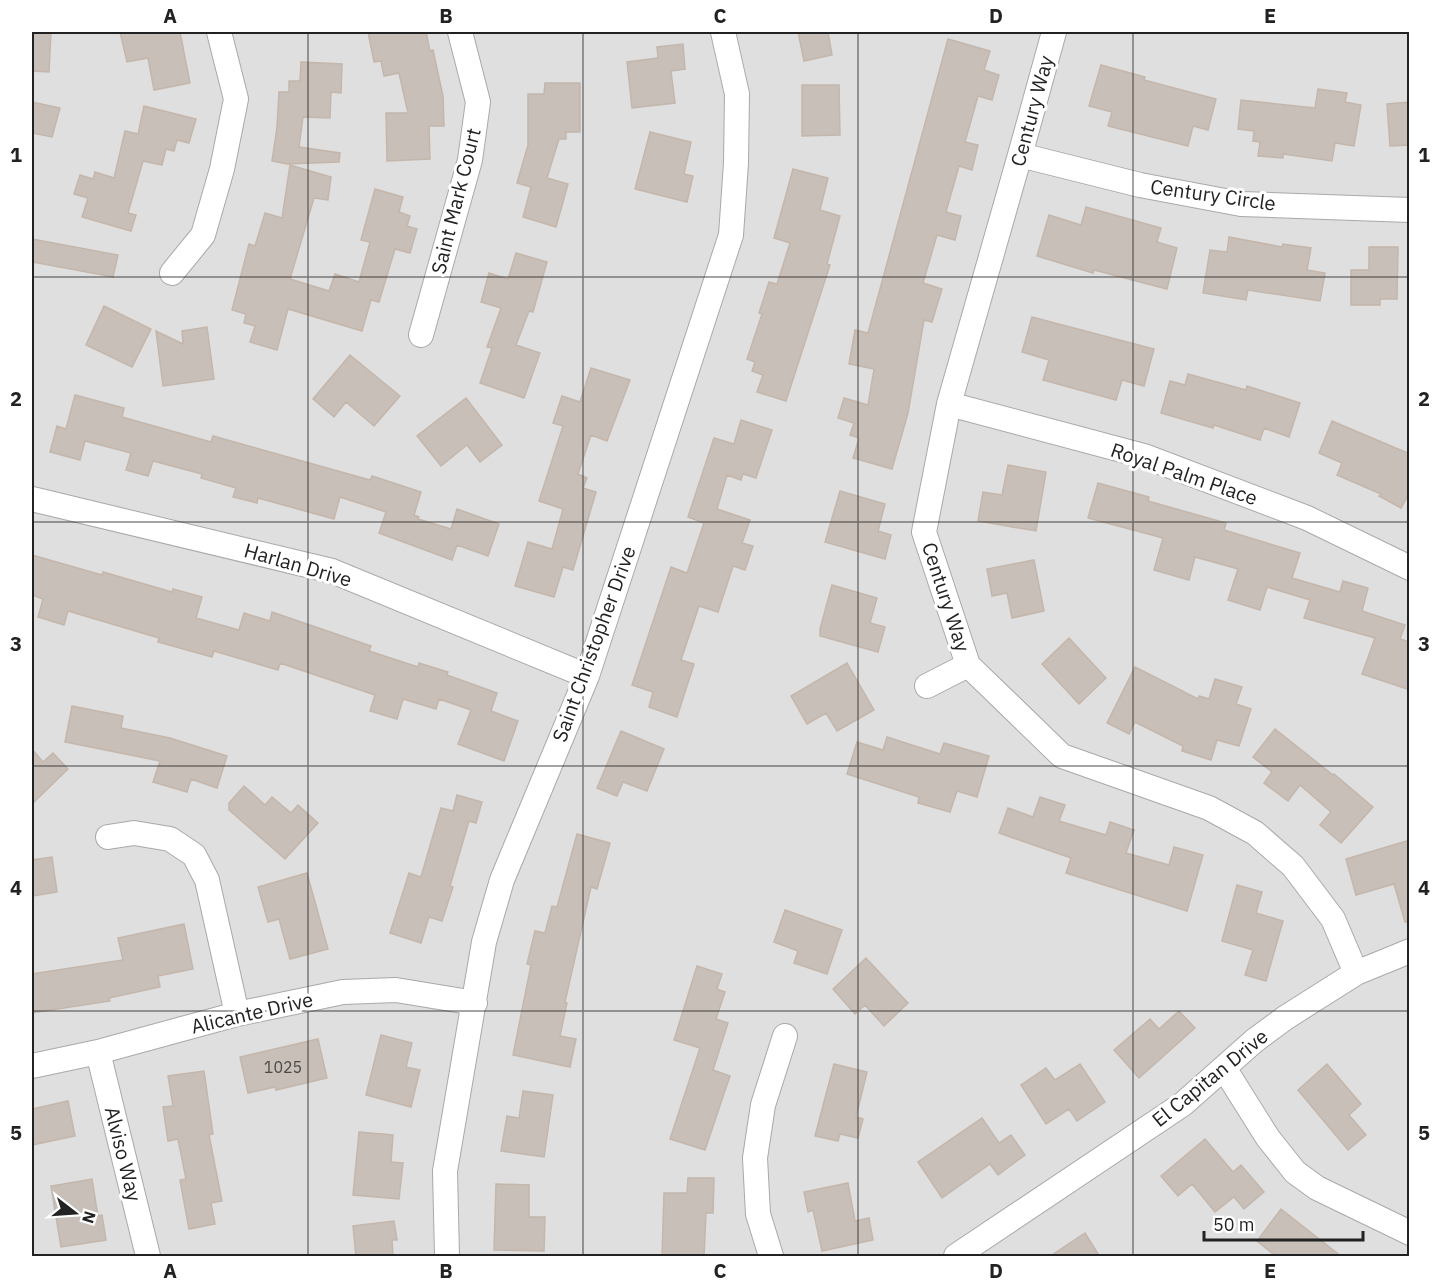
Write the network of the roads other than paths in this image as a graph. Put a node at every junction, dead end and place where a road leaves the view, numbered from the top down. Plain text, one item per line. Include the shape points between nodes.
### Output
1 (219, 32) edge
2 (460, 32) edge
3 (723, 32) edge
4 (1054, 32) edge
5 (1020, 155) junction
6 (1410, 210) edge
7 (172, 273) dead end
8 (421, 335) dead end
9 (949, 404) junction
10 (32, 499) edge
11 (1410, 568) edge
12 (968, 665) junction
13 (587, 676) junction
14 (927, 686) dead end
15 (108, 837) dead end
16 (1410, 951) edge
17 (1356, 973) junction
18 (475, 1003) junction
19 (237, 1014) junction
20 (785, 1036) dead end
21 (98, 1052) junction
22 (32, 1066) edge
23 (1224, 1068) junction
24 (1410, 1233) edge
25 (982, 1249) edge
26 (148, 1257) edge
27 (447, 1257) edge
28 (771, 1257) edge
29 (956, 1257) edge

1 - 7 street via 236,99 203,235
2 - 8 street, Saint Mark Court via 478,102 470,160
3 - 13 street, Saint Christopher Drive via 737,94 731,235
4 - 5 street, Century Way
5 - 6 street, Century Circle via 1140,185 1241,204
5 - 9 street, Century Way
9 - 11 street, Royal Palm Place via 1144,456 1307,518
9 - 12 street, Century Way via 924,532
10 - 13 street, Harlan Drive via 332,571
12 - 14 street
12 - 17 street, Century Way via 1062,756 1209,808 1255,833 1293,866 1332,919
13 - 18 street, Saint Christopher Drive via 502,880 484,942
15 - 19 street via 134,834 170,839 194,855 207,880
16 - 17 street, El Capitan Drive
17 - 23 street, El Capitan Drive via 1284,1018
18 - 19 street, Alicante Drive via 396,990 343,992
18 - 27 street, Saint Christopher Drive via 445,1171
19 - 21 street, Alicante Drive
20 - 28 street via 763,1104 755,1158 758,1214
21 - 22 street, Alicante Drive
21 - 26 street, Alviso Way
23 - 24 street via 1295,1172 1317,1188
23 - 25 street, El Capitan Drive via 1183,1104
25 - 29 street, El Capitan Drive

